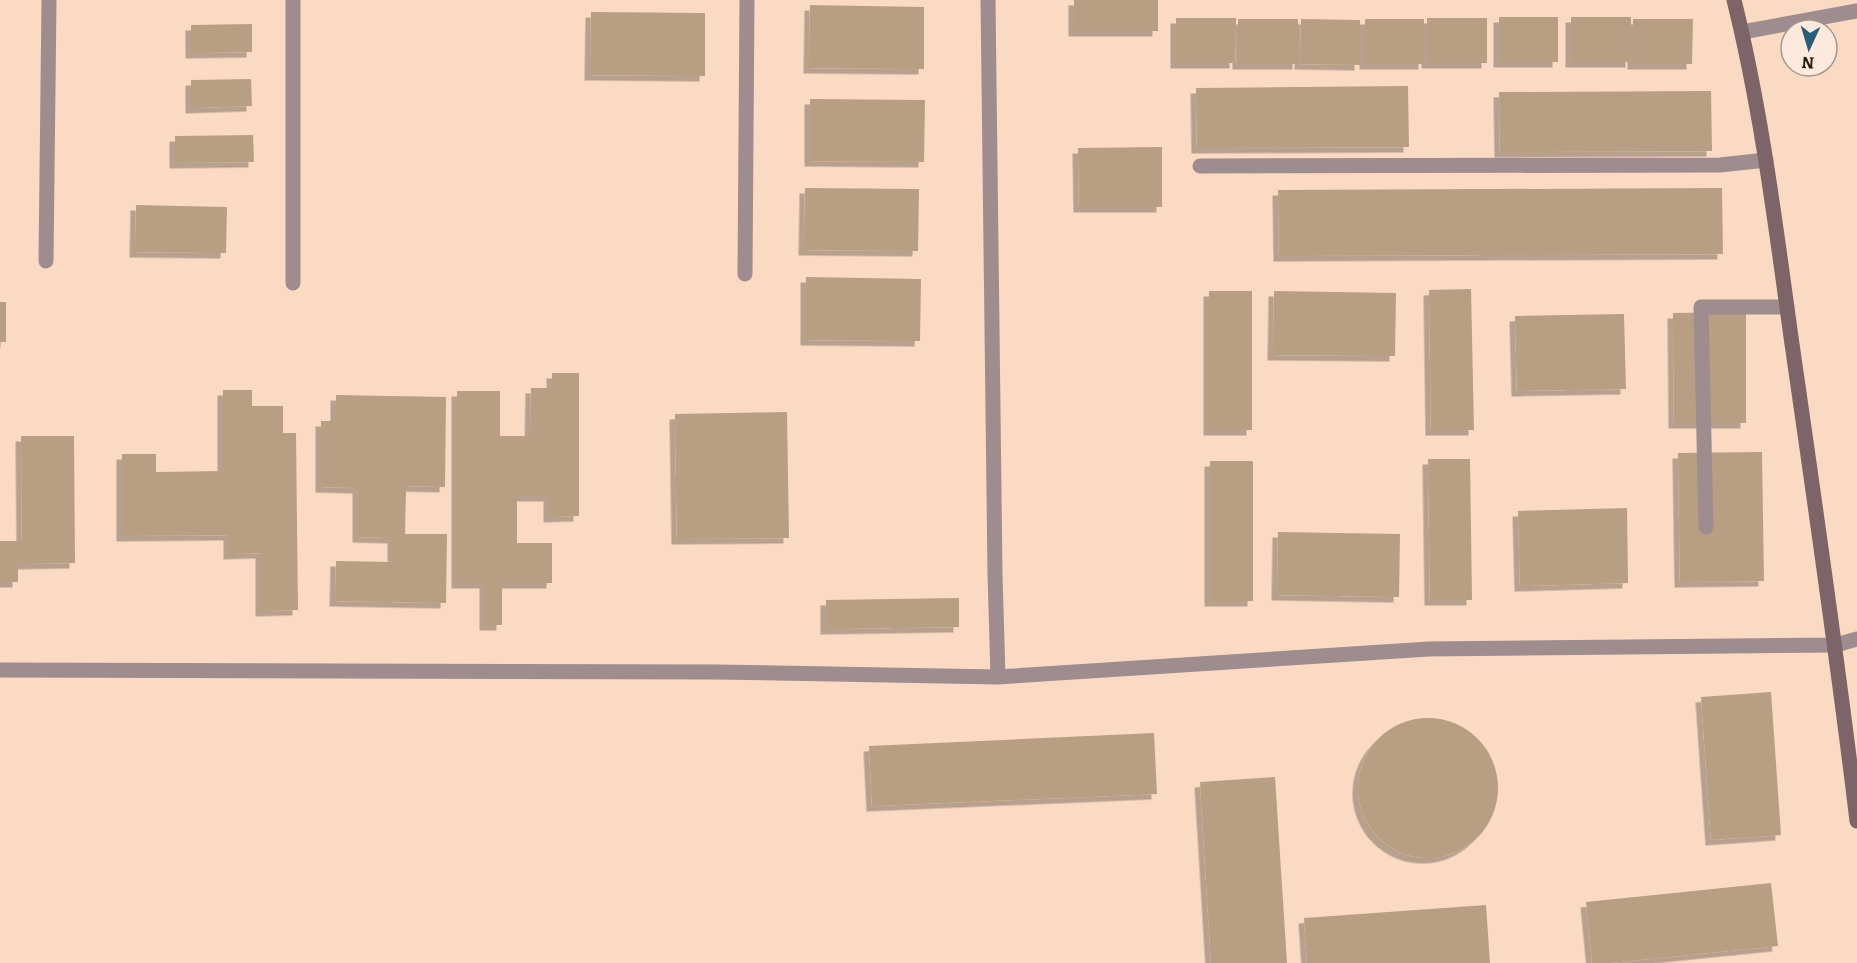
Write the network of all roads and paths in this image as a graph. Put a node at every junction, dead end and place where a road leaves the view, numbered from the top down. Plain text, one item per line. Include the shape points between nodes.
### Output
1 (49, 0) edge
2 (293, 0) edge
3 (747, 0) edge
4 (988, 0) edge
5 (1734, 0) edge
6 (1857, 11) edge
7 (1742, 32) junction
8 (1766, 160) junction
9 (1200, 166) dead end
10 (46, 261) dead end
11 (745, 274) dead end
12 (292, 283) dead end
13 (1787, 307) junction
14 (1706, 527) dead end
15 (1857, 639) edge
16 (1836, 645) junction
17 (0, 670) edge
18 (998, 677) junction
19 (1857, 821) edge

1 - 10 street
2 - 12 street
3 - 11 street
4 - 18 street
5 - 7 street
6 - 7 street
7 - 8 street
8 - 9 street via 1708,165
8 - 13 street
13 - 14 street via 1701,307
13 - 16 street
15 - 16 street
16 - 18 street via 1429,649
16 - 19 street
17 - 18 street via 716,672

